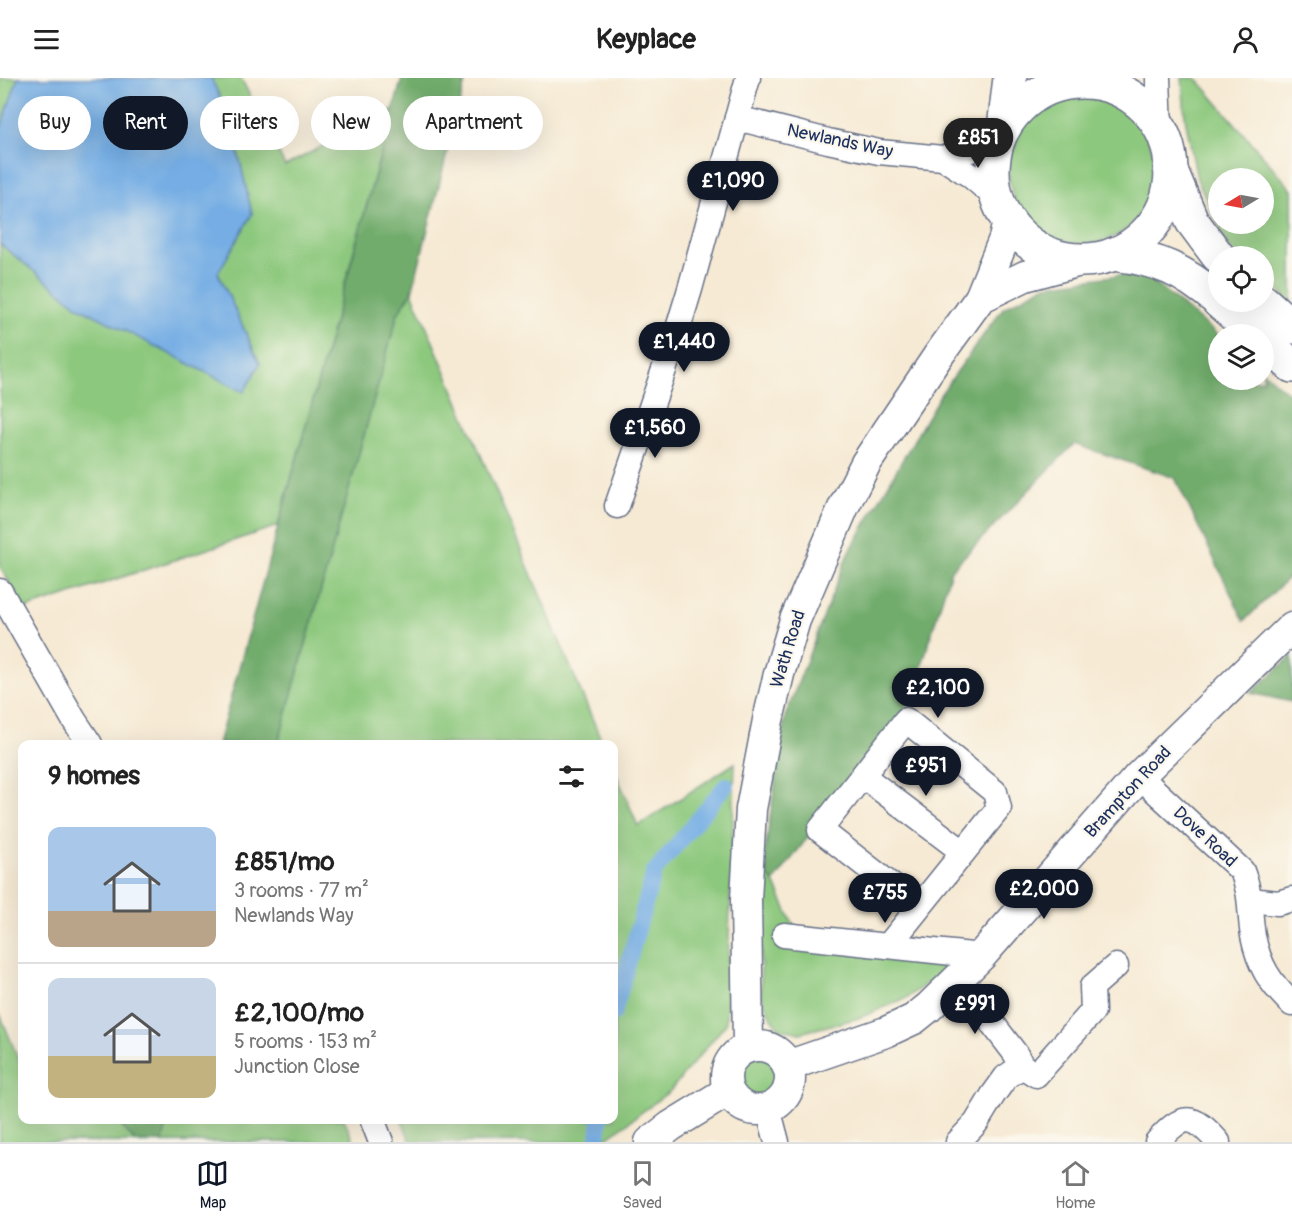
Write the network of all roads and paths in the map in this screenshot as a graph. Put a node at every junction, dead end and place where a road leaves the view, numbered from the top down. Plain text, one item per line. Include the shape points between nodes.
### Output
1 (748, 78) edge
2 (1010, 78) edge
3 (1158, 78) edge
4 (1083, 80) edge
5 (737, 118) junction
6 (1160, 130) junction
7 (1001, 133) junction
8 (943, 158) junction
9 (1170, 168) junction
10 (1002, 209) junction
11 (1211, 246) edge
12 (1114, 254) junction
13 (1080, 261) junction
14 (1208, 292) edge
15 (980, 298) junction
16 (1274, 311) edge
17 (1231, 312) edge
18 (1245, 324) edge
19 (1292, 327) edge
20 (1274, 350) edge
21 (1292, 366) edge
22 (617, 506) dead end
23 (0, 591) edge
24 (1292, 627) edge
25 (87, 740) edge
26 (863, 776) junction
27 (1139, 777) junction
28 (963, 852) junction
29 (1292, 899) edge
30 (1250, 900) junction
31 (919, 907) junction
32 (792, 941) dead end
33 (888, 946) junction
34 (981, 956) junction
35 (1116, 966) dead end
36 (950, 987) junction
37 (1292, 1004) edge
38 (748, 1047) junction
39 (787, 1066) junction
40 (1022, 1066) junction
41 (728, 1091) junction
42 (768, 1108) junction
43 (374, 1124) edge
44 (381, 1142) edge
45 (650, 1142) edge
46 (777, 1142) edge
47 (958, 1142) edge
48 (1157, 1142) edge
49 (1218, 1142) edge

1 - 5 street
2 - 7 highway
3 - 6 street
4 - 6 highway via 1129,96 1147,111
4 - 7 highway via 1028,100
5 - 8 street, Newlands Way via 879,152
5 - 22 street via 676,335
6 - 9 highway
7 - 8 street via 974,149
7 - 10 highway via 993,178
8 - 10 street via 971,176
9 - 11 highway via 1192,221
9 - 12 highway via 1169,190 1150,229
10 - 13 highway via 1022,237 1039,250
10 - 15 main road, Wath Road via 1004,239
12 - 13 highway
12 - 14 highway via 1160,263 1185,274
13 - 15 main road, Wath Road via 1025,276
15 - 38 main road, Wath Road via 866,463 795,620 768,720 751,809 746,899
16 - 19 highway
17 - 18 highway
20 - 21 highway
23 - 25 street
24 - 27 main road, Brampton Road
26 - 28 street
26 - 28 street via 906,720 995,792 999,808
26 - 31 street via 820,830
27 - 30 street, Dove Road via 1242,871
27 - 34 main road, Brampton Road
28 - 31 street
29 - 30 street via 1278,903
30 - 37 street, Dove Road via 1258,956 1267,976
31 - 33 street
32 - 33 street
33 - 34 street
34 - 36 main road, Brampton Road
35 - 40 street via 1092,987 1093,1011 1036,1075
36 - 39 main road, Brampton Road via 914,1019
36 - 40 street via 988,1019
38 - 39 main road via 767,1047 783,1058
38 - 41 main road via 738,1052 726,1070
39 - 42 main road via 784,1096
40 - 47 street via 1006,1077 976,1123
41 - 42 main road via 733,1099 750,1109
41 - 45 main road
42 - 46 street
43 - 44 street
48 - 49 street via 1175,1123 1185,1120 1204,1126

